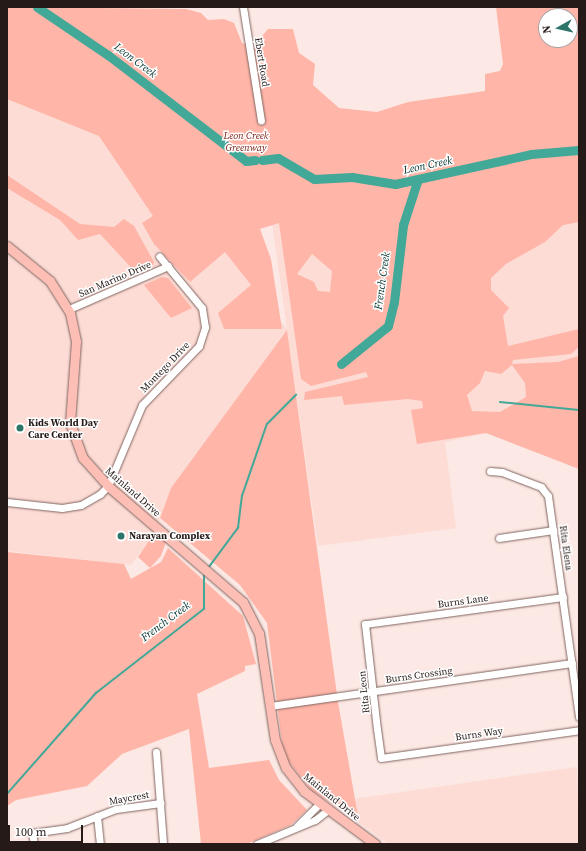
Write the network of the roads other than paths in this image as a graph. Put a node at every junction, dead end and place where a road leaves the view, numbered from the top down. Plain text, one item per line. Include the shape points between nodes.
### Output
1 (243, 7) edge
2 (261, 121) dead end
3 (7, 246) edge
4 (159, 256) dead end
5 (168, 266) junction
6 (69, 309) junction
7 (490, 471) dead end
8 (108, 486) junction
9 (7, 502) edge
10 (553, 530) junction
11 (499, 538) dead end
12 (563, 597) junction
13 (365, 624) joint
14 (572, 663) junction
15 (375, 691) junction
16 (270, 706) junction
17 (579, 716) edge
18 (579, 730) edge
19 (156, 752) dead end
20 (381, 758) joint
21 (161, 803) junction
22 (324, 806) junction
23 (97, 816) junction
24 (34, 844) edge
25 (100, 844) edge
26 (164, 844) edge
27 (257, 844) edge
28 (375, 844) edge

1 - 2 street, Ebert Road
3 - 6 main road, Mainland Drive via 50,281
4 - 5 street
5 - 6 street, San Marino Drive
5 - 8 street, Montego Drive via 199,304 205,327 194,353 140,409
6 - 8 main road, Mainland Drive via 76,341 70,404 72,433 83,458
7 - 10 street, Rita Elena via 502,472 545,489
8 - 9 street via 88,502 69,508
8 - 16 main road, Mainland Drive via 225,584 248,609 256,626
10 - 11 street
10 - 12 street, Rita Elena
12 - 13 street, Burns Lane
12 - 14 street, Rita Elena
13 - 15 street, Rita Leon
14 - 15 street, Burns Crossing
14 - 17 street, Rita Elena
15 - 16 street, Burns Crossing
15 - 20 street, Rita Leon
16 - 22 main road, Mainland Drive via 275,740 286,768
18 - 20 street, Burns Way
19 - 21 street
21 - 23 street, Maycrest via 116,809
21 - 26 street
22 - 27 street via 297,826
22 - 28 main road, Mainland Drive
23 - 24 street, Maycrest via 67,828 32,833
23 - 25 street

